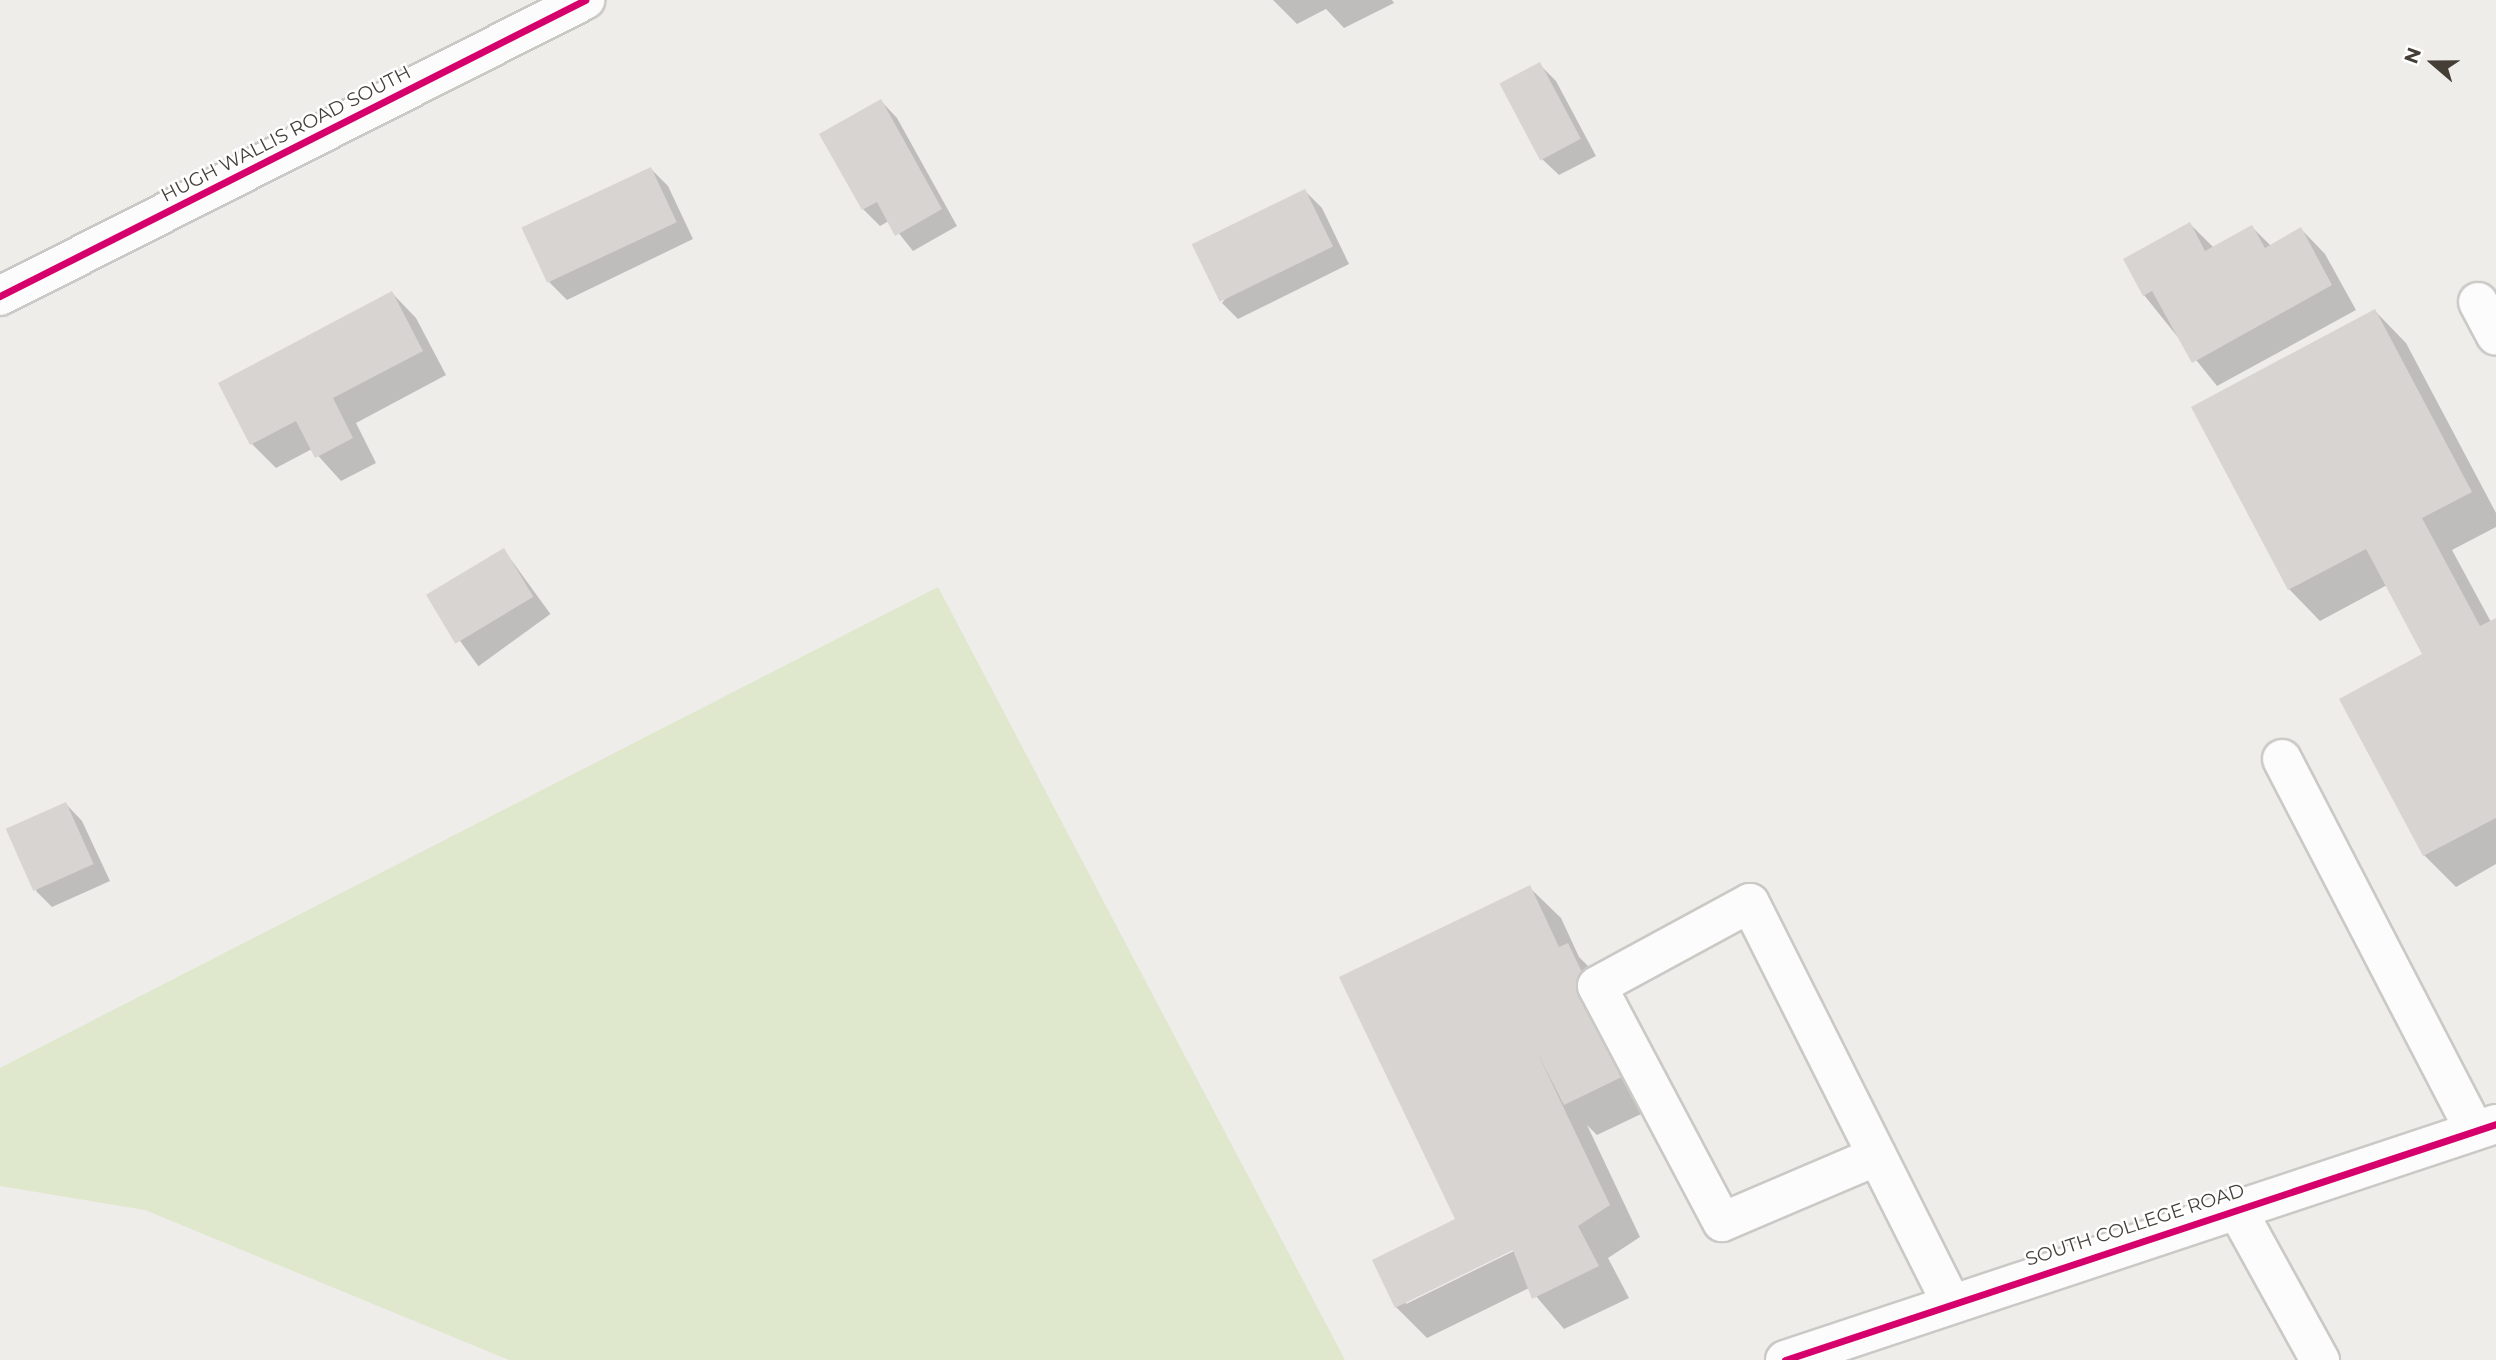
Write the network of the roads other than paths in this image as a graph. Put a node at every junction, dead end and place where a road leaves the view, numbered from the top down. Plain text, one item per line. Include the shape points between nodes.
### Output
1 (585, 0) edge
2 (0, 296) edge
3 (2477, 302) dead end
4 (2496, 336) edge
5 (2282, 759) dead end
6 (2485, 1127) edge
7 (1877, 1156) junction
8 (2236, 1208) junction
9 (1951, 1303) junction
10 (1785, 1360) edge
11 (2320, 1360) edge

1 - 2 street, HUGH WALLIS ROAD SOUTH
3 - 4 street
5 - 6 street
6 - 8 street, SOUTH COLLEGE ROAD
7 - 7 street via 1750,903 1597,986 1722,1222
7 - 9 street
8 - 9 street, SOUTH COLLEGE ROAD
8 - 11 street
9 - 10 street, SOUTH COLLEGE ROAD

